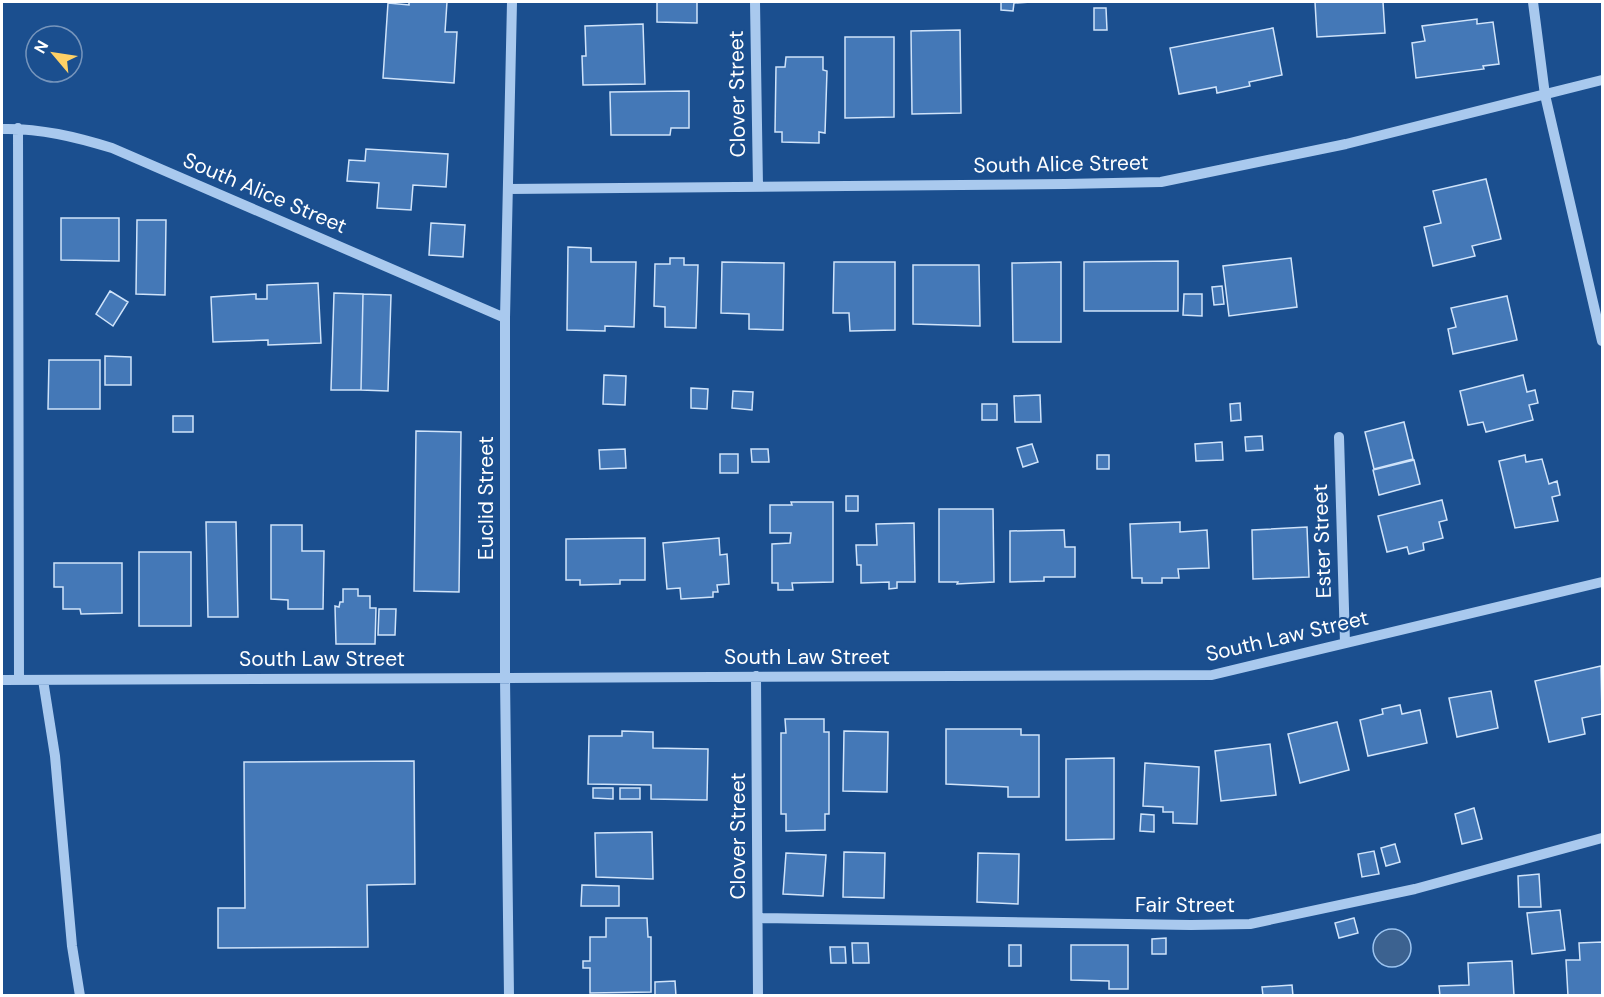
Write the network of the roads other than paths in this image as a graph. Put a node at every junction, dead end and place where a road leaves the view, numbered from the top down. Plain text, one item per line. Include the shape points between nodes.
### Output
1 (512, 2) edge
2 (755, 2) edge
3 (1533, 2) edge
4 (1602, 80) edge
5 (1545, 95) junction
6 (18, 128) junction
7 (2, 129) edge
8 (758, 186) junction
9 (508, 189) junction
10 (505, 318) junction
11 (1602, 341) edge
12 (1339, 437) dead end
13 (1602, 582) edge
14 (1345, 643) junction
15 (756, 676) junction
16 (505, 678) junction
17 (2, 680) edge
18 (19, 680) junction
19 (43, 680) junction
20 (1602, 838) edge
21 (758, 918) junction
22 (80, 996) edge
23 (509, 996) edge
24 (758, 996) edge

1 - 9 street, Euclid Street
2 - 8 street, Clover Street
3 - 5 street
4 - 5 street, South Alice Street
5 - 8 street, South Alice Street via 1346,144 1161,182
5 - 11 street
6 - 7 street, South Alice Street
6 - 10 street, South Alice Street via 71,135 112,148
6 - 18 street
8 - 9 street, South Alice Street
9 - 10 street, Euclid Street
10 - 16 street, Euclid Street
12 - 14 street, Ester Street
13 - 14 street, South Law Street
14 - 15 street, South Law Street via 1212,675
15 - 16 street, South Law Street
15 - 21 street, Clover Street
16 - 19 street, South Law Street
16 - 23 street, Euclid Street
17 - 18 street, South Law Street
18 - 19 street, South Law Street
19 - 22 street via 55,756
20 - 21 street, Fair Street via 1414,889 1250,924
21 - 24 street, Clover Street

